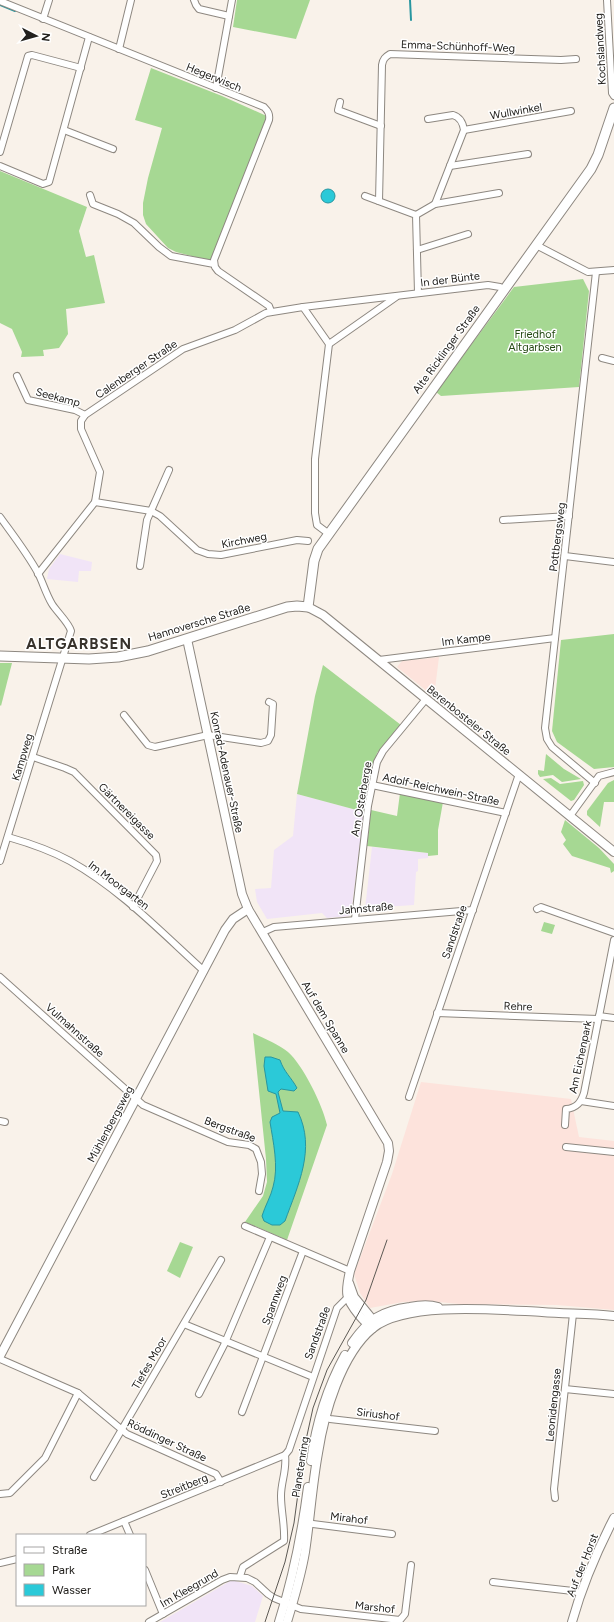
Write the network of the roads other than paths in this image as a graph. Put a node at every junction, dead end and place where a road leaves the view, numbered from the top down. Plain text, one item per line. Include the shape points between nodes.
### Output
1 (49, 0) edge
2 (131, 0) edge
3 (194, 0) edge
4 (232, 0) edge
5 (607, 0) edge
6 (0, 1) edge
7 (229, 16) junction
8 (44, 19) junction
9 (89, 37) junction
10 (119, 49) junction
11 (576, 59) dead end
12 (81, 68) junction
13 (216, 88) junction
14 (614, 96) edge
15 (340, 102) dead end
16 (614, 108) edge
17 (572, 111) dead end
18 (428, 119) dead end
19 (381, 126) junction
20 (64, 130) junction
21 (464, 130) junction
22 (113, 149) dead end
23 (0, 152) edge
24 (528, 154) dead end
25 (0, 166) edge
26 (450, 166) junction
27 (499, 193) dead end
28 (90, 195) dead end
29 (365, 196) dead end
30 (379, 201) junction
31 (435, 204) junction
32 (416, 215) junction
33 (468, 234) dead end
34 (536, 245) junction
35 (417, 250) junction
36 (214, 264) junction
37 (614, 270) edge
38 (596, 272) junction
39 (504, 290) junction
40 (418, 293) junction
41 (398, 296) junction
42 (303, 307) junction
43 (271, 311) junction
44 (329, 344) junction
45 (602, 358) dead end
46 (614, 361) edge
47 (17, 376) dead end
48 (85, 415) junction
49 (169, 470) dead end
50 (95, 502) junction
51 (151, 511) junction
52 (0, 516) edge
53 (569, 516) junction
54 (503, 520) dead end
55 (329, 534) junction
56 (308, 541) dead end
57 (565, 556) junction
58 (614, 562) edge
59 (140, 566) dead end
60 (38, 574) junction
61 (308, 607) junction
62 (555, 638) junction
63 (187, 639) junction
64 (0, 656) edge
65 (63, 658) junction
66 (379, 660) junction
67 (426, 699) junction
68 (269, 702) dead end
69 (124, 715) dead end
70 (208, 735) junction
71 (33, 757) junction
72 (614, 772) edge
73 (519, 774) junction
74 (595, 783) junction
75 (372, 785) junction
76 (506, 813) junction
77 (570, 816) junction
78 (8, 837) junction
79 (2, 850) edge
80 (614, 852) edge
81 (0, 861) edge
82 (134, 907) junction
83 (248, 908) junction
84 (537, 909) dead end
85 (473, 910) junction
86 (355, 919) junction
87 (263, 932) junction
88 (614, 933) edge
89 (614, 940) edge
90 (612, 955) edge
91 (204, 971) junction
92 (0, 977) edge
93 (437, 1013) junction
94 (598, 1018) junction
95 (614, 1018) edge
96 (409, 1097) dead end
97 (136, 1099) junction
98 (581, 1101) junction
99 (614, 1106) edge
100 (565, 1125) dead end
101 (566, 1147) dead end
102 (614, 1152) edge
103 (259, 1191) dead end
104 (245, 1226) dead end
105 (270, 1237) junction
106 (302, 1251) junction
107 (221, 1260) dead end
108 (349, 1274) junction
109 (347, 1298) junction
110 (573, 1314) junction
111 (614, 1316) edge
112 (184, 1324) junction
113 (370, 1324) junction
114 (225, 1340) junction
115 (263, 1357) junction
116 (0, 1358) edge
117 (313, 1377) junction
118 (565, 1389) junction
119 (78, 1393) junction
120 (199, 1394) dead end
121 (614, 1394) edge
122 (242, 1412) dead end
123 (323, 1416) junction
124 (121, 1431) junction
125 (434, 1431) dead end
126 (285, 1455) junction
127 (94, 1477) dead end
128 (221, 1482) junction
129 (0, 1494) edge
130 (555, 1498) dead end
131 (614, 1518) edge
132 (124, 1521) junction
133 (306, 1523) junction
134 (92, 1534) edge
135 (130, 1534) edge
136 (392, 1534) dead end
137 (16, 1559) edge
138 (0, 1563) edge
139 (411, 1565) dead end
140 (146, 1572) edge
141 (240, 1576) junction
142 (493, 1582) dead end
143 (581, 1593) junction
144 (288, 1603) junction
145 (164, 1614) junction
146 (150, 1622) edge
147 (279, 1622) edge
148 (287, 1622) edge
149 (572, 1622) edge

1 - 8 street
2 - 10 street
3 - 7 street via 199,9
4 - 7 street
5 - 14 street, Kochslandweg
6 - 8 street, Hegerwisch
7 - 13 street
8 - 9 street, Hegerwisch
9 - 10 street, Hegerwisch
9 - 12 street
10 - 13 street, Hegerwisch
11 - 19 street, Emma-Schünhoff-Weg via 390,54 384,58 382,65
12 - 20 street
12 - 23 street via 28,56
13 - 36 street, Hegerwisch via 264,107 270,117
15 - 19 street via 338,110
16 - 34 main road, Alte Ricklinger Straße via 600,152 591,169
17 - 21 street, Wullwinkel
18 - 21 street via 453,115 462,123
19 - 30 street, Emma-Schünhoff-Weg
20 - 22 street
20 - 25 street via 50,180 45,184
21 - 26 street
24 - 26 street
26 - 31 street
27 - 31 street
28 - 36 street via 93,204 134,223 167,254
29 - 30 street
30 - 32 street
31 - 32 street
32 - 35 street
33 - 35 street
34 - 38 street via 588,272
34 - 39 main road, Alte Ricklinger Straße
35 - 40 street
36 - 43 street via 218,271 269,306
37 - 38 street
38 - 53 street, Pottbergsweg
39 - 40 street, In der Bünte via 488,284
39 - 55 main road, Alte Ricklinger Straße
40 - 41 street, In der Bünte
41 - 42 street, In der Bünte
41 - 44 street, In der Bünte
42 - 43 street, Calenberger Straße
42 - 44 street
43 - 48 street, Calenberger Straße via 235,330 183,349
44 - 55 street via 315,459 315,513 317,525
45 - 46 street
47 - 48 street, Seekamp via 28,400 75,410
48 - 50 street via 81,421 81,429 100,472
49 - 51 street
50 - 51 street, Kirchweg
50 - 60 street
51 - 56 street, Kirchweg via 160,516 197,550 208,554 221,555 297,540
51 - 59 street via 147,520
52 - 60 street
53 - 54 street
53 - 57 street, Pottbergsweg
55 - 61 main road, Alte Ricklinger Straße via 315,555
57 - 58 street
57 - 62 street, Pottbergsweg
60 - 65 street via 48,598 71,629
61 - 63 main road, Hannoversche Straße via 287,607
61 - 66 street, Berenbosteler Straße via 320,612
62 - 66 street, Im Kampe
62 - 74 street, Pottbergsweg via 545,734 552,747
63 - 65 main road, Hannoversche Straße via 118,657
63 - 70 street, Konrad-Adenauer-Straße
64 - 65 main road, Hannoversche Straße
65 - 71 street, Kampweg
66 - 67 street, Berenbosteler Straße
67 - 73 street, Berenbosteler Straße
67 - 75 street, Am Osterberge via 380,754 374,769
68 - 70 street via 272,704 271,735 265,743
69 - 70 street via 151,747
70 - 83 street, Konrad-Adenauer-Straße via 242,894
71 - 78 street, Kampweg
71 - 82 street, Gärtnereigasse via 74,772 156,854 157,861
72 - 74 street via 605,773
73 - 76 street, Sandstraße
73 - 77 street, Berenbosteler Straße
74 - 77 street
75 - 76 street, Adolf-Reichwein-Straße
75 - 86 street, Am Osterberge
76 - 85 street, Sandstraße
77 - 80 street, Berenbosteler Straße
78 - 79 street, Kampweg
78 - 82 street, Im Moorgarten via 71,862
79 - 81 street, Kampweg
82 - 91 street, Im Moorgarten
83 - 87 street, Auf dem Spanne
83 - 91 street, Mühlenbergsweg via 230,923
84 - 88 street via 541,907
85 - 86 street, Jahnstraße
85 - 93 street, Sandstraße
86 - 87 street, Jahnstraße via 274,927
87 - 108 street, Auf dem Spanne via 385,1136 389,1148 389,1157
89 - 90 street, Am Eichenpark
90 - 94 street, Am Eichenpark
91 - 97 street, Mühlenbergsweg
92 - 97 street, Vulmahnstraße
93 - 94 street, Rehre
93 - 96 street, Sandstraße
94 - 95 street, Am Eichenpark
94 - 98 street, Am Eichenpark
97 - 103 street, Bergstraße via 144,1105 228,1142 253,1147 262,1162
97 - 116 street, Mühlenbergsweg
98 - 99 street, Am Eichenpark
98 - 100 street, Am Eichenpark via 577,1106 566,1109
101 - 102 street
104 - 105 street
105 - 106 street
105 - 114 street
106 - 108 street
106 - 115 street, Spannweg
107 - 112 street, Tiefes Moor
108 - 109 street
108 - 113 street via 354,1297
109 - 113 street
109 - 117 street, Sandstraße via 337,1308
110 - 111 street
110 - 113 street via 445,1309 429,1305 384,1312
110 - 118 street, Leonidengasse
112 - 114 street
112 - 124 street, Tiefes Moor
113 - 123 street, Planetenring via 353,1343 334,1375
114 - 115 street
114 - 120 street
115 - 117 street
115 - 122 street, Spannweg
116 - 119 street, Röddinger Straße
117 - 126 street, Sandstraße via 289,1450
118 - 121 street
118 - 130 street, Leonidengasse
119 - 124 street, Röddinger Straße
119 - 129 street via 45,1458 10,1493
123 - 125 street, Siriushof
123 - 133 street, Planetenring via 312,1449
124 - 127 street, Tiefes Moor
124 - 128 street, Röddinger Straße via 216,1474
126 - 128 street, Streitberg
126 - 141 street, Sandstraße via 286,1466 281,1496 284,1542 243,1567
128 - 132 street, Streitberg
131 - 143 street, Auf der Horst
132 - 134 street, Streitberg
132 - 135 street
133 - 136 street, Mirahof
133 - 144 street, Planetenring via 301,1571
137 - 138 street
139 - 144 street, Marshof via 405,1614 400,1620 301,1609
140 - 145 street
141 - 144 street via 252,1580 268,1594
141 - 145 street, Im Kleegrund via 230,1576 222,1580
142 - 143 street
143 - 149 street, Auf der Horst
144 - 147 street, Planetenring
144 - 148 street, Planetenring
145 - 146 street, Im Kleegrund

